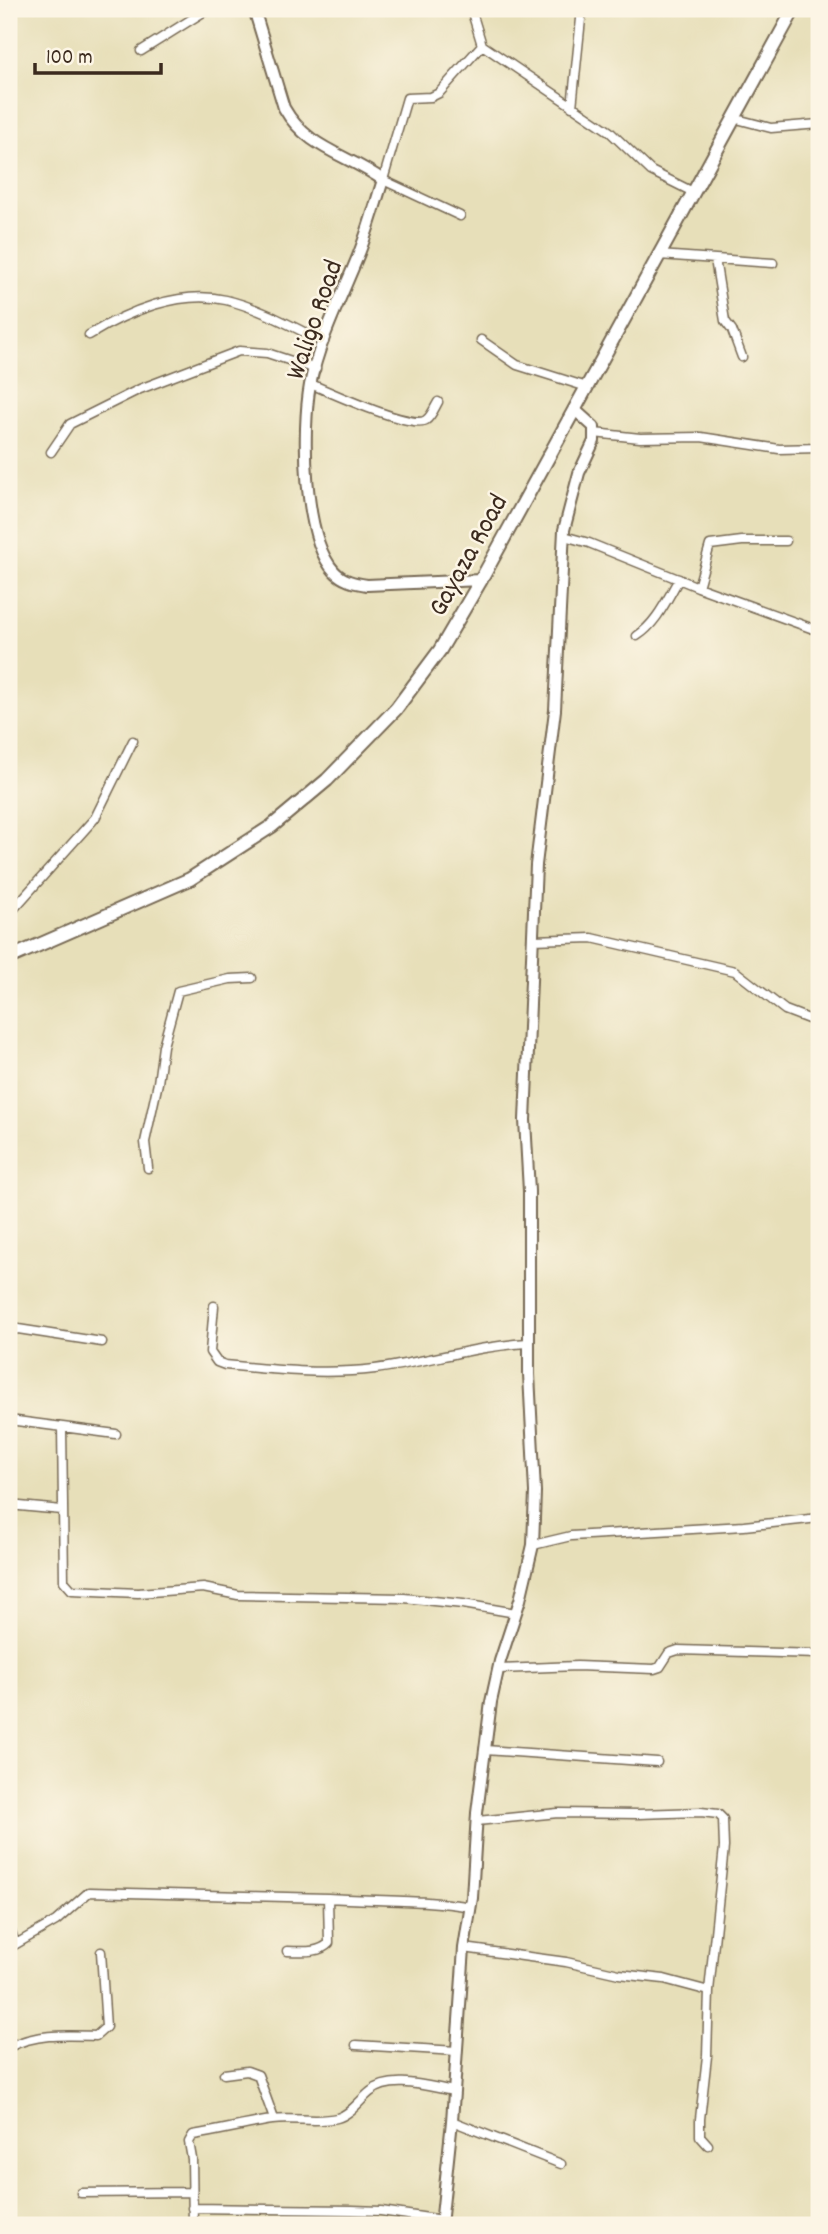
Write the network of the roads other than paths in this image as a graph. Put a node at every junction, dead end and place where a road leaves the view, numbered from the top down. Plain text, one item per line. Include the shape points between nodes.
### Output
1 (208, 9) edge
2 (254, 9) edge
3 (471, 9) edge
4 (582, 9) edge
5 (794, 9) edge
6 (482, 45) junction
7 (141, 51) dead end
8 (572, 107) junction
9 (733, 118) junction
10 (819, 124) edge
11 (383, 180) junction
12 (693, 192) junction
13 (460, 216) dead end
14 (659, 255) junction
15 (715, 259) junction
16 (773, 263) dead end
17 (89, 335) dead end
18 (481, 340) dead end
19 (324, 342) junction
20 (742, 357) dead end
21 (316, 369) junction
22 (311, 384) junction
23 (587, 387) junction
24 (438, 402) dead end
25 (574, 409) junction
26 (594, 433) junction
27 (819, 448) edge
28 (51, 452) dead end
29 (564, 536) junction
30 (786, 541) dead end
31 (679, 579) junction
32 (481, 580) junction
33 (698, 587) junction
34 (819, 631) edge
35 (637, 636) dead end
36 (133, 741) dead end
37 (9, 914) edge
38 (533, 940) junction
39 (9, 958) edge
40 (252, 978) dead end
41 (819, 1023) edge
42 (148, 1168) dead end
43 (214, 1307) dead end
44 (9, 1331) edge
45 (102, 1342) dead end
46 (528, 1343) junction
47 (9, 1420) edge
48 (62, 1427) junction
49 (116, 1434) dead end
50 (9, 1505) edge
51 (62, 1510) junction
52 (819, 1518) edge
53 (533, 1545) junction
54 (516, 1613) junction
55 (819, 1654) edge
56 (499, 1669) junction
57 (485, 1750) junction
58 (657, 1762) dead end
59 (477, 1821) junction
60 (328, 1898) junction
61 (471, 1907) junction
62 (9, 1924) edge
63 (12, 1946) edge
64 (464, 1948) junction
65 (287, 1951) dead end
66 (101, 1952) dead end
67 (709, 1991) junction
68 (356, 2045) dead end
69 (9, 2047) edge
70 (457, 2051) junction
71 (224, 2074) dead end
72 (454, 2091) junction
73 (274, 2119) junction
74 (452, 2121) junction
75 (708, 2146) dead end
76 (561, 2164) dead end
77 (192, 2192) junction
78 (81, 2193) dead end
79 (192, 2208) junction
80 (441, 2223) edge
81 (193, 2225) edge

1 - 7 street
2 - 11 street via 292,122 316,143
3 - 6 street
4 - 8 street
5 - 9 main road, Gayaza Road
6 - 8 street
6 - 11 street via 439,93 407,98
8 - 12 street via 609,131 651,171
9 - 10 street via 771,128
9 - 12 main road, Gayaza Road
11 - 13 street
11 - 19 street, Waligo Road
12 - 14 main road, Gayaza Road
14 - 15 street
14 - 23 main road, Gayaza Road
15 - 16 street
15 - 20 street via 725,321
17 - 19 street via 143,308 212,297 244,305
18 - 23 street via 517,365
19 - 21 street, Waligo Road
21 - 22 street, Waligo Road
21 - 28 street via 267,353 239,351 140,389 79,419 70,424
22 - 24 street via 418,423 425,421
22 - 32 street, Waligo Road via 306,431 310,506 315,536 334,572 367,585
23 - 25 main road, Gayaza Road
25 - 26 street via 594,427
25 - 32 main road, Gayaza Road
26 - 27 street via 701,437 779,449
26 - 29 street via 571,499
29 - 31 street
29 - 38 street via 557,678 536,865
30 - 33 street via 710,545
31 - 33 street
31 - 35 street via 661,611
32 - 39 main road, Gayaza Road via 440,650 396,709 327,780 272,826 190,879
33 - 34 street
36 - 37 street via 95,818
38 - 41 street via 592,938 735,971 785,1010
38 - 46 street via 525,1120
40 - 42 street via 230,978 178,991 145,1142
43 - 46 street via 212,1358 225,1365 286,1372 374,1369 494,1345
44 - 45 street
46 - 53 street
47 - 48 street
48 - 49 street
48 - 51 street
50 - 51 street
51 - 54 street via 64,1581 72,1590 138,1593 203,1588 238,1595 404,1598
52 - 53 street via 571,1536
53 - 54 street
54 - 56 street
55 - 56 street via 678,1650 653,1669
56 - 57 street
57 - 58 street
57 - 59 street
59 - 61 street
59 - 67 street via 558,1813 718,1814 723,1819 724,1847
60 - 61 street
60 - 63 street via 89,1892 56,1921
60 - 65 street via 329,1943 312,1951
61 - 64 street
62 - 63 street
64 - 67 street via 664,1979
64 - 70 street
66 - 69 street via 106,2027 96,2036 48,2035
67 - 75 street via 700,2119 700,2136
68 - 70 street
70 - 72 street
71 - 73 street via 247,2071 258,2075
72 - 73 street via 392,2084 373,2089 340,2118
72 - 74 street
73 - 77 street via 193,2135 189,2142
74 - 76 street
74 - 80 street
77 - 78 street
77 - 79 street
79 - 80 street via 381,2211
79 - 81 street

